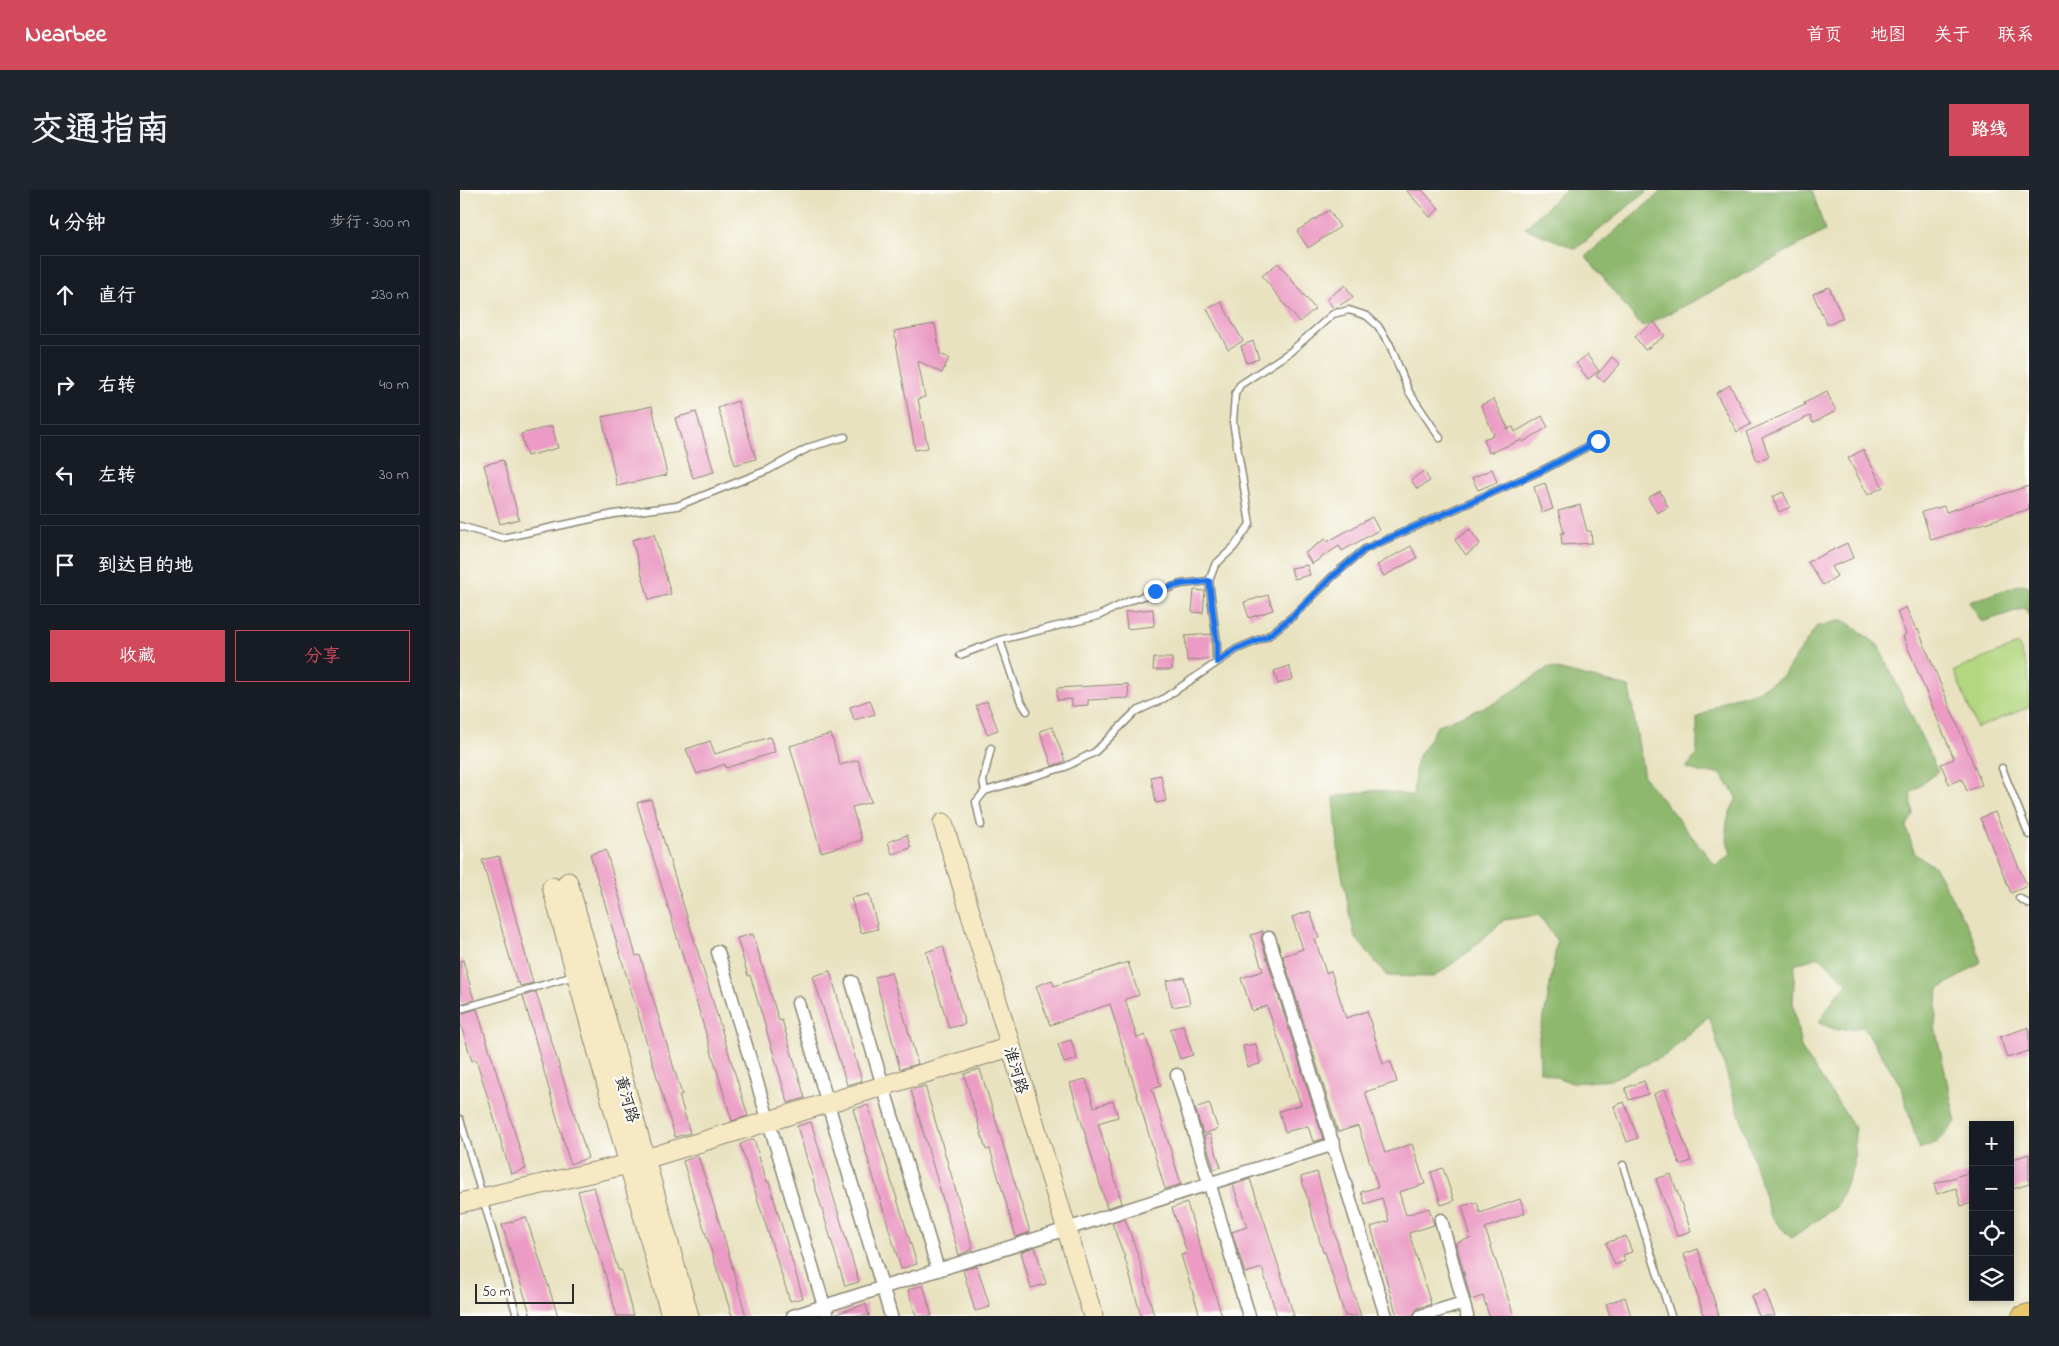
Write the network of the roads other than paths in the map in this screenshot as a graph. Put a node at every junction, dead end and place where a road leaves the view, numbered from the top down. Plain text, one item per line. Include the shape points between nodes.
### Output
1 (845, 437) dead end
2 (1440, 438) dead end
3 (1598, 441) dead end
4 (460, 526) edge
5 (1209, 581) junction
6 (1000, 640) junction
7 (960, 655) dead end
8 (1217, 662) junction
9 (1028, 711) dead end
10 (991, 748) dead end
11 (2002, 768) dead end
12 (985, 791) junction
13 (942, 823) dead end
14 (980, 825) dead end
15 (2029, 834) edge
16 (2019, 898) dead end
17 (2029, 904) edge
18 (1269, 938) dead end
19 (718, 952) dead end
20 (577, 975) junction
21 (852, 982) dead end
22 (798, 1003) dead end
23 (460, 1009) edge
24 (1010, 1047) junction
25 (1177, 1075) dead end
26 (883, 1087) junction
27 (828, 1104) junction
28 (460, 1119) edge
29 (770, 1122) junction
30 (1334, 1144) junction
31 (637, 1162) junction
32 (1622, 1166) dead end
33 (1208, 1184) junction
34 (483, 1197) junction
35 (460, 1203) edge
36 (1441, 1220) dead end
37 (1066, 1229) junction
38 (938, 1270) junction
39 (883, 1288) junction
40 (1463, 1303) junction
41 (826, 1311) edge
42 (2029, 1314) edge
43 (517, 1316) edge
44 (671, 1316) edge
45 (690, 1316) edge
46 (793, 1316) edge
47 (891, 1316) edge
48 (1093, 1316) edge
49 (1249, 1316) edge
50 (1386, 1316) edge
51 (1421, 1316) edge
52 (1467, 1316) edge
53 (1671, 1316) edge
54 (2022, 1316) edge

1 - 4 lane via 810,447 768,470 677,506 614,514 502,538
2 - 5 lane via 1409,392 1390,345 1378,326 1367,316 1349,310 1333,314 1290,352 1240,385 1235,394 1233,422 1250,524 1215,566
3 - 8 lane via 1543,470 1365,549 1268,636
5 - 6 lane via 1181,584 1129,601 1098,616
5 - 8 lane
6 - 7 lane
6 - 9 lane via 1020,700
8 - 12 lane via 1163,699 1135,712 1095,752 1065,767
10 - 12 lane via 982,782
11 - 15 lane
12 - 14 lane via 976,802
13 - 24 street, 淮河路
16 - 17 lane
18 - 30 street
19 - 29 street
20 - 23 lane
20 - 31 street, 黄河路
20 - 31 street, 黄河路 via 560,884
21 - 26 street
22 - 27 street
24 - 26 street
24 - 37 street, 淮河路
25 - 33 street
26 - 27 street
26 - 38 street
27 - 29 street
27 - 39 street
28 - 34 lane
29 - 31 street
29 - 41 street
30 - 33 street
30 - 50 street
31 - 34 street
31 - 44 street, 黄河路
31 - 45 street, 黄河路
32 - 53 lane
33 - 37 street
33 - 49 street
34 - 35 street
34 - 43 lane
36 - 40 street
37 - 38 street
37 - 48 street, 淮河路
38 - 39 street
39 - 41 street
39 - 47 street
40 - 51 street
40 - 52 street
41 - 46 street
42 - 54 main road

